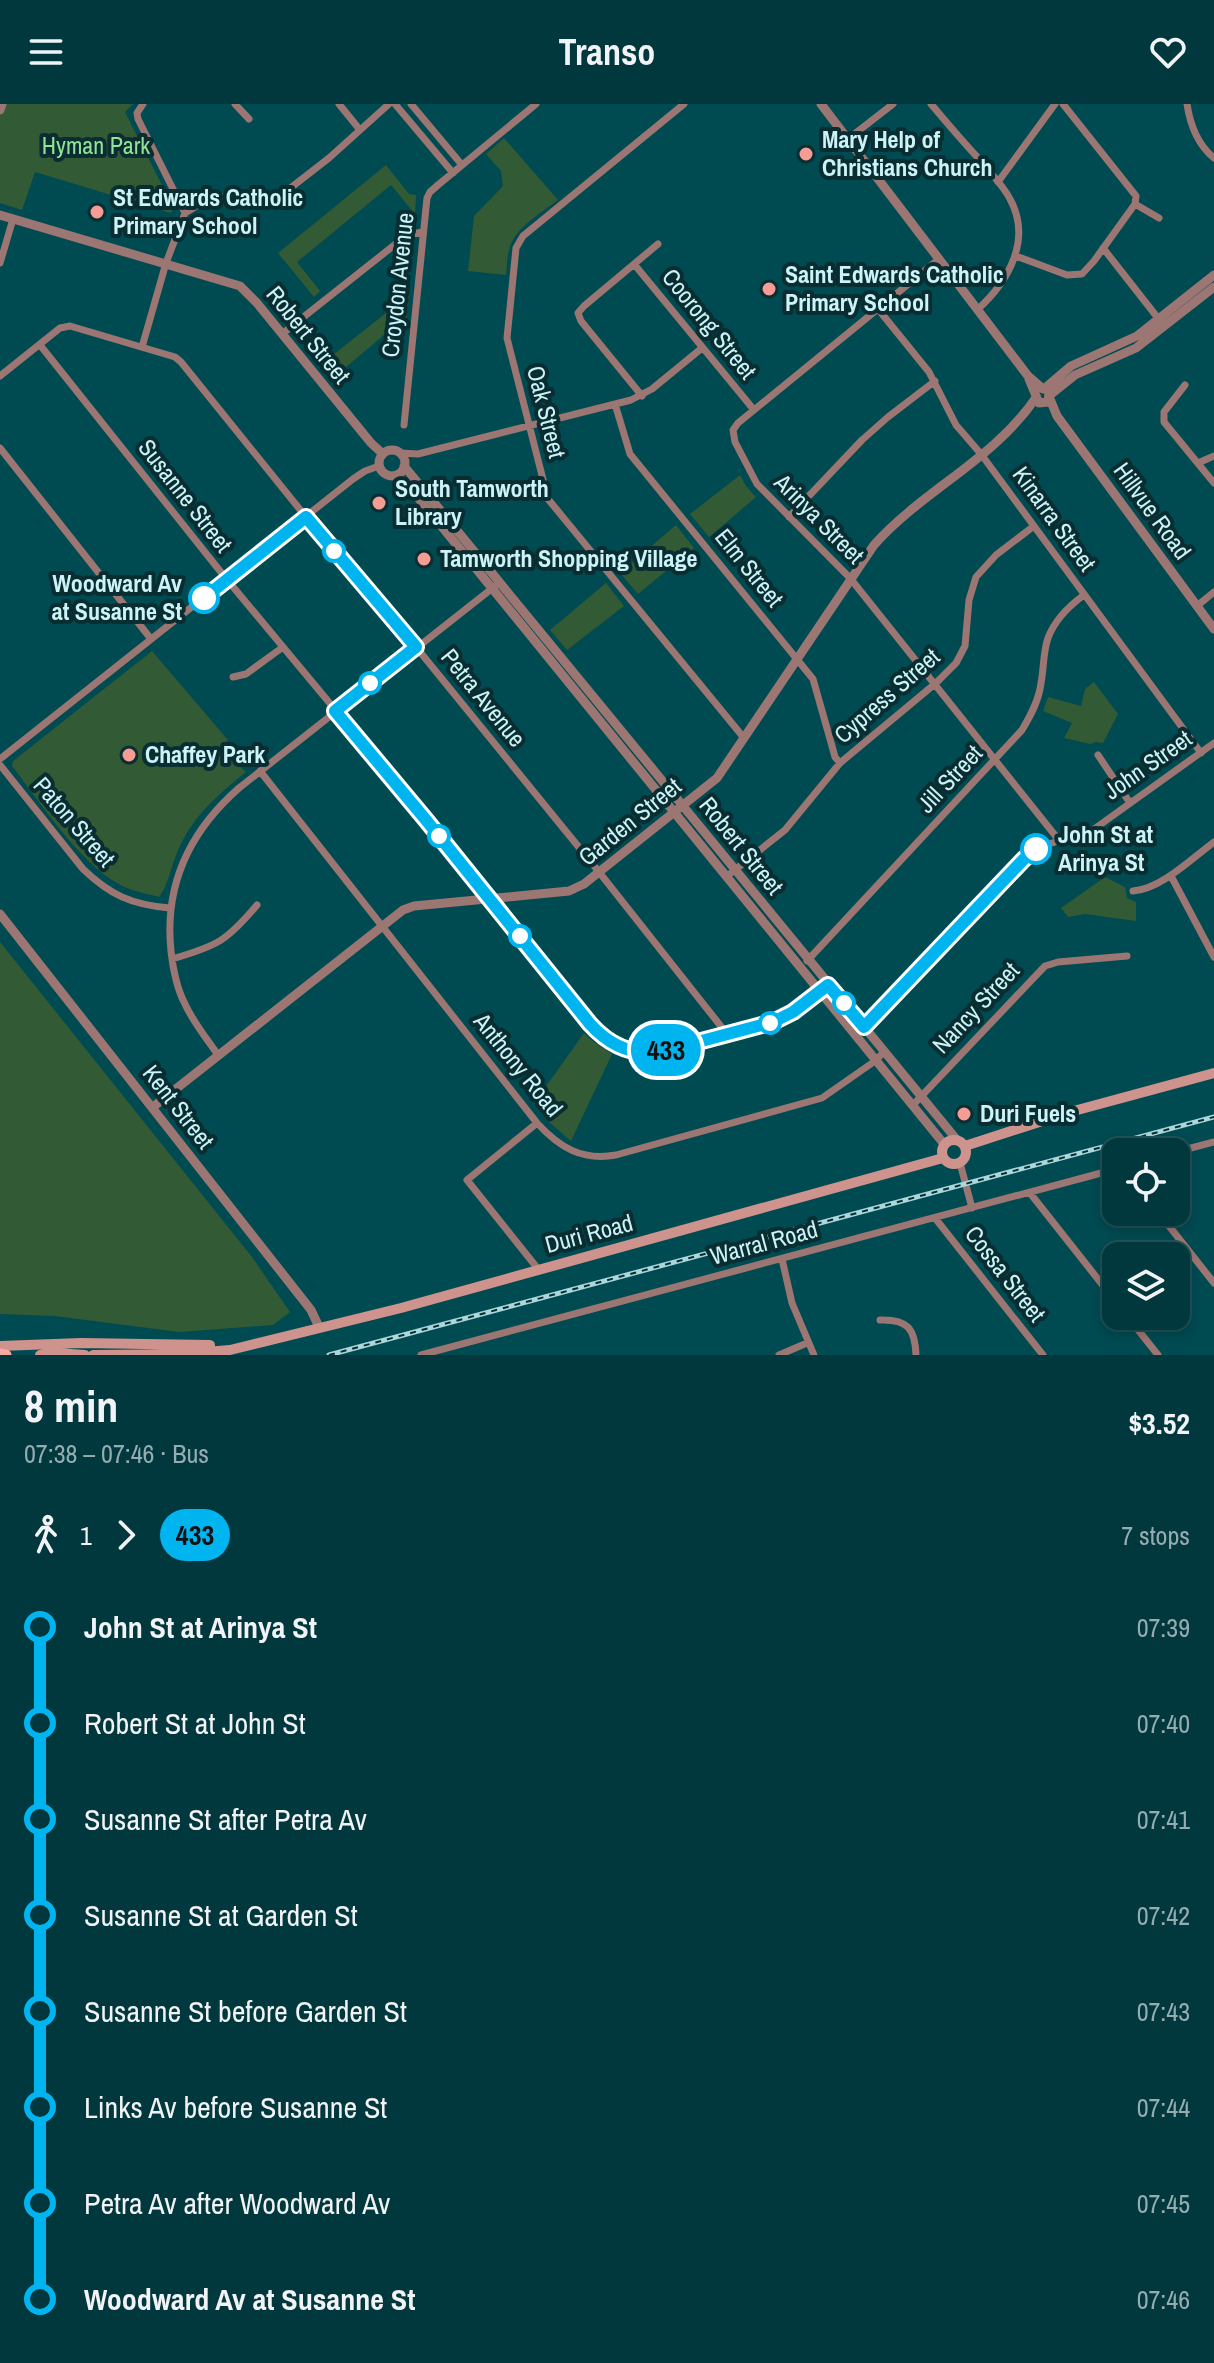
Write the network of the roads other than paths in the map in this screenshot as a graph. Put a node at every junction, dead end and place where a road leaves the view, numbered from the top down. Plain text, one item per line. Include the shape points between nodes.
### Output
1 (2, 104) edge
2 (143, 104) edge
3 (235, 104) edge
4 (339, 104) edge
5 (389, 104) edge
6 (395, 104) edge
7 (411, 104) edge
8 (536, 104) edge
9 (684, 104) edge
10 (821, 104) edge
11 (893, 104) edge
12 (931, 104) edge
13 (1055, 104) edge
14 (1063, 104) edge
15 (1187, 104) edge
16 (0, 110) edge
17 (249, 119) dead end
18 (360, 130) junction
19 (848, 139) junction
20 (1214, 158) edge
21 (462, 165) junction
22 (453, 173) junction
23 (998, 182) junction
24 (1135, 204) junction
25 (185, 213) junction
26 (0, 215) edge
27 (1159, 218) dead end
28 (13, 219) junction
29 (423, 232) junction
30 (658, 244) dead end
31 (1103, 248) junction
32 (1016, 256) junction
33 (939, 259) junction
34 (0, 263) edge
35 (166, 263) junction
36 (634, 264) junction
37 (1214, 275) edge
38 (1211, 288) edge
39 (878, 309) junction
40 (978, 309) junction
41 (1161, 322) junction
42 (282, 334) junction
43 (40, 345) junction
44 (142, 347) junction
45 (702, 348) junction
46 (0, 376) edge
47 (935, 381) junction
48 (1185, 385) dead end
49 (642, 396) junction
50 (1043, 397) junction
51 (615, 404) junction
52 (754, 410) junction
53 (404, 425) dead end
54 (528, 426) junction
55 (0, 448) edge
56 (400, 453) junction
57 (383, 454) junction
58 (418, 454) junction
59 (981, 454) junction
60 (1214, 456) edge
61 (1198, 463) junction
62 (379, 466) junction
63 (404, 466) junction
64 (396, 475) junction
65 (1214, 483) edge
66 (306, 517) junction
67 (789, 517) junction
68 (1034, 526) junction
69 (850, 578) junction
70 (227, 580) junction
71 (495, 586) junction
72 (1214, 592) edge
73 (1084, 595) junction
74 (1197, 606) junction
75 (1214, 629) edge
76 (151, 639) junction
77 (283, 647) junction
78 (416, 647) junction
79 (797, 659) junction
80 (233, 677) dead end
81 (936, 683) junction
82 (335, 711) junction
83 (744, 738) junction
84 (1214, 743) edge
85 (1201, 753) junction
86 (1098, 755) dead end
87 (995, 761) junction
88 (0, 762) edge
89 (840, 763) junction
90 (260, 771) junction
91 (1130, 803) junction
92 (678, 809) junction
93 (1058, 839) junction
94 (1214, 842) edge
95 (599, 872) junction
96 (731, 873) junction
97 (1171, 876) junction
98 (1133, 891) dead end
99 (491, 899) junction
100 (257, 905) dead end
101 (170, 908) junction
102 (0, 914) edge
103 (382, 926) junction
104 (1127, 956) dead end
105 (1214, 957) edge
106 (172, 959) junction
107 (804, 964) junction
108 (824, 988) junction
109 (864, 1027) junction
110 (727, 1034) junction
111 (856, 1035) junction
112 (884, 1052) junction
113 (218, 1055) junction
114 (875, 1061) junction
115 (1214, 1073) edge
116 (917, 1101) junction
117 (153, 1107) junction
118 (537, 1123) junction
119 (1214, 1142) edge
120 (961, 1143) junction
121 (944, 1144) junction
122 (1190, 1148) edge
123 (943, 1158) junction
124 (960, 1163) junction
125 (1102, 1173) edge
126 (1030, 1193) junction
127 (972, 1208) junction
128 (935, 1218) junction
129 (1169, 1226) edge
130 (782, 1259) junction
131 (538, 1269) junction
132 (1214, 1283) edge
133 (1102, 1284) edge
134 (880, 1320) dead end
135 (319, 1327) junction
136 (1138, 1330) edge
137 (807, 1343) junction
138 (58, 1344) junction
139 (246, 1345) junction
140 (0, 1346) edge
141 (3, 1354) edge
142 (40, 1355) edge
143 (85, 1355) edge
144 (93, 1355) edge
145 (421, 1355) edge
146 (779, 1355) edge
147 (814, 1355) edge
148 (916, 1355) edge
149 (1043, 1355) edge
150 (1158, 1355) edge

1 - 16 street
2 - 25 street via 138,119
3 - 17 street
4 - 18 street
5 - 18 street
6 - 22 street
7 - 21 street
8 - 21 street, Croydon Avenue
9 - 54 street, Oak Street via 519,241 507,338
10 - 19 street, Hillvue Road
11 - 19 street
12 - 23 street
13 - 23 street
14 - 24 street via 1136,196
15 - 20 street via 1196,133
18 - 25 street via 284,193 264,200 225,196
19 - 33 street, Hillvue Road
21 - 22 street, Croydon Avenue
22 - 29 street, Croydon Avenue via 430,192
23 - 32 street via 1017,214
24 - 27 street
24 - 31 street
25 - 35 street
26 - 28 street, Robert Street
28 - 34 street
28 - 35 street, Robert Street
29 - 42 street via 407,235
29 - 53 street, Croydon Avenue
30 - 36 street
31 - 32 street via 1086,270 1074,276
31 - 41 street
32 - 40 street
33 - 39 street, Arinya Street
33 - 40 street, Hillvue Road
35 - 42 street, Robert Street via 245,289
35 - 44 street
36 - 45 street, Coorong Street
36 - 49 street via 578,313
37 - 38 street, Garden Street
38 - 41 street, Garden Street
39 - 47 street, Kinarra Street
39 - 52 street, Arinya Street
40 - 50 street, Hillvue Road
41 - 50 street, Garden Street via 1136,348 1070,378
42 - 57 street, Robert Street
43 - 44 street, Petra Avenue via 70,326
43 - 46 street, Petra Avenue
43 - 70 street, Susanne Street
44 - 66 street, Petra Avenue via 179,360
45 - 49 street
45 - 52 street, Coorong Street
47 - 59 street, Kinarra Street via 956,425
47 - 67 street via 862,440
48 - 61 street via 1164,412 1164,422
49 - 51 street
50 - 59 street, Garden Street
50 - 74 street, Hillvue Road
51 - 54 street
51 - 79 street, Elm Street via 630,454
52 - 67 street, Arinya Street via 732,433 757,484
54 - 58 street
54 - 83 street, Oak Street via 548,499
55 - 76 street
56 - 57 street
56 - 58 street
56 - 63 street
57 - 62 street
58 - 63 street
59 - 68 street, Kinarra Street
59 - 69 street, Garden Street via 880,538
60 - 61 street
61 - 65 street
62 - 64 street
62 - 66 street via 353,479
63 - 64 street
63 - 71 street, Robert Street
64 - 71 street, Robert Street
66 - 70 street
66 - 78 street, Petra Avenue
67 - 69 street, Arinya Street
68 - 73 street, Kinarra Street
68 - 81 street, Cypress Street via 976,577 965,646
69 - 79 street, Garden Street
69 - 81 street, Arinya Street
70 - 76 street
70 - 77 street, Susanne Street
71 - 78 street
71 - 92 street, Robert Street
72 - 74 street
73 - 85 street, Kinarra Street
73 - 87 street, Jill Street via 1053,627 1035,705
74 - 75 street, Hillvue Road
76 - 88 street
77 - 80 street via 246,674
77 - 82 street, Susanne Street
78 - 82 street
78 - 95 street, Petra Avenue
79 - 83 street, Garden Street
79 - 89 street, Elm Street via 813,679
81 - 87 street, Arinya Street
81 - 89 street, Cypress Street
82 - 90 street
82 - 99 street, Susanne Street
83 - 92 street, Garden Street via 717,778
84 - 85 street, John Street
85 - 91 street, John Street
86 - 91 street
87 - 93 street, Arinya Street
87 - 107 street, Jill Street
88 - 101 street, Paton Street via 97,882 131,901
89 - 96 street, Cypress Street via 785,830
90 - 101 street via 203,826 174,886
90 - 103 street, Anthony Road
91 - 93 street, John Street via 1090,832
92 - 95 street, Garden Street
92 - 96 street, Robert Street
93 - 109 street, John Street via 1024,859
94 - 97 street
95 - 99 street, Garden Street via 574,890
95 - 110 street, Petra Avenue
96 - 107 street, Robert Street
97 - 98 street via 1147,890
97 - 105 street
99 - 103 street, Garden Street via 408,908
99 - 110 street, Susanne Street via 605,1040 649,1054
100 - 106 street via 230,936
101 - 106 street
102 - 117 street, Kent Street
103 - 113 street, Garden Street
103 - 118 street, Anthony Road
104 - 116 street, Nancy Street via 1045,966
106 - 113 street via 184,1004
107 - 108 street, Robert Street
108 - 109 street, Robert Street
108 - 110 street, Susanne Street via 773,1022
108 - 111 street, Robert Street
109 - 111 street, John Street
109 - 112 street, Robert Street
111 - 114 street, Robert Street
112 - 114 street, Anthony Road
112 - 116 street, Robert Street
113 - 117 street, Garden Street
114 - 116 street, Robert Street
114 - 118 street, Anthony Road via 822,1098 616,1155 576,1153
115 - 120 main road
116 - 120 street, Robert Street
116 - 121 street, Robert Street
117 - 135 street, Kent Street
118 - 131 street via 467,1180
119 - 122 street
120 - 121 main road
120 - 124 main road via 965,1157
121 - 123 main road
123 - 124 main road
123 - 131 main road, Duri Road
124 - 127 street
125 - 126 street, Warral Road
126 - 127 street, Warral Road
126 - 133 street
127 - 128 street, Warral Road
128 - 130 street, Warral Road
128 - 149 street, Cossa Street
129 - 132 street
130 - 137 street
130 - 145 street, Warral Road
131 - 135 main road, Duri Road
134 - 148 street via 899,1321 909,1328
135 - 139 main road, Duri Road
136 - 150 street
137 - 146 street
137 - 147 street
138 - 139 main road, Duri Road
138 - 140 main road, Duri Road
138 - 141 main road, Duri Road
139 - 144 main road, Duri Road via 183,1354
142 - 143 main road

